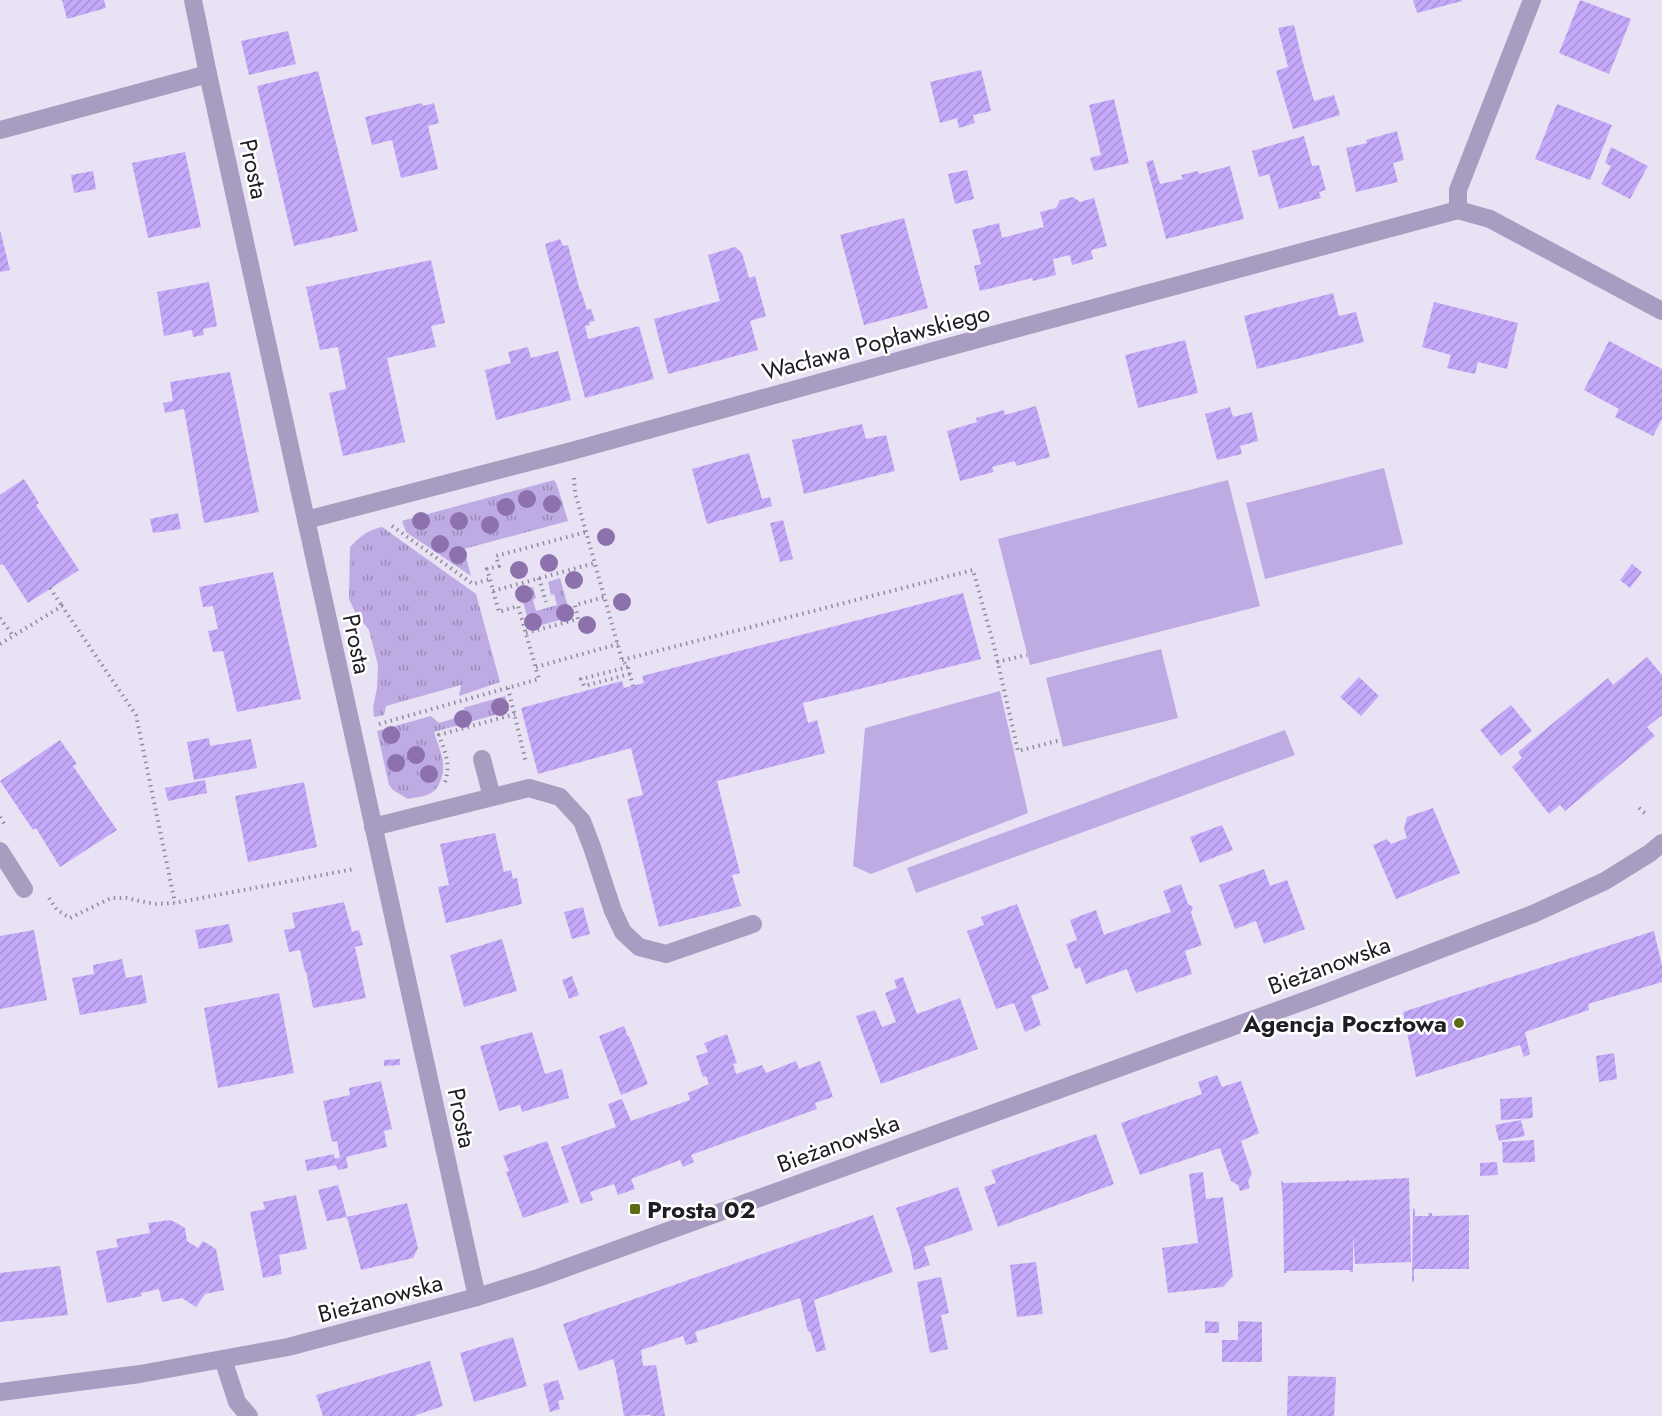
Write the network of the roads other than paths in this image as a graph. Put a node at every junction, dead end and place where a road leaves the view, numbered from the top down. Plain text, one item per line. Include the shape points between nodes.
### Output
1 (194, 0) edge
2 (1532, 0) edge
3 (208, 74) junction
4 (0, 130) edge
5 (1458, 210) junction
6 (1662, 310) edge
7 (306, 520) junction
8 (482, 759) dead end
9 (492, 797) junction
10 (373, 827) junction
11 (1662, 843) edge
12 (0, 852) edge
13 (24, 889) dead end
14 (753, 924) dead end
15 (477, 1297) junction
16 (223, 1359) junction
17 (0, 1392) edge
18 (249, 1416) edge

1 - 3 street, Prosta
2 - 5 street via 1458,190
3 - 4 street
3 - 7 street, Prosta
5 - 6 street via 1490,219
5 - 7 street, Wacława Popławskiego
7 - 10 street, Prosta
8 - 9 street
9 - 10 street
9 - 14 street via 529,788 560,797 582,821 613,911 623,932 639,947 666,954
10 - 15 street, Prosta
11 - 15 street, Bieżanowska via 1605,881 1522,918 1326,993
12 - 13 street
15 - 16 street, Bieżanowska via 288,1347
16 - 17 street, Bieżanowska
16 - 18 street via 237,1402

